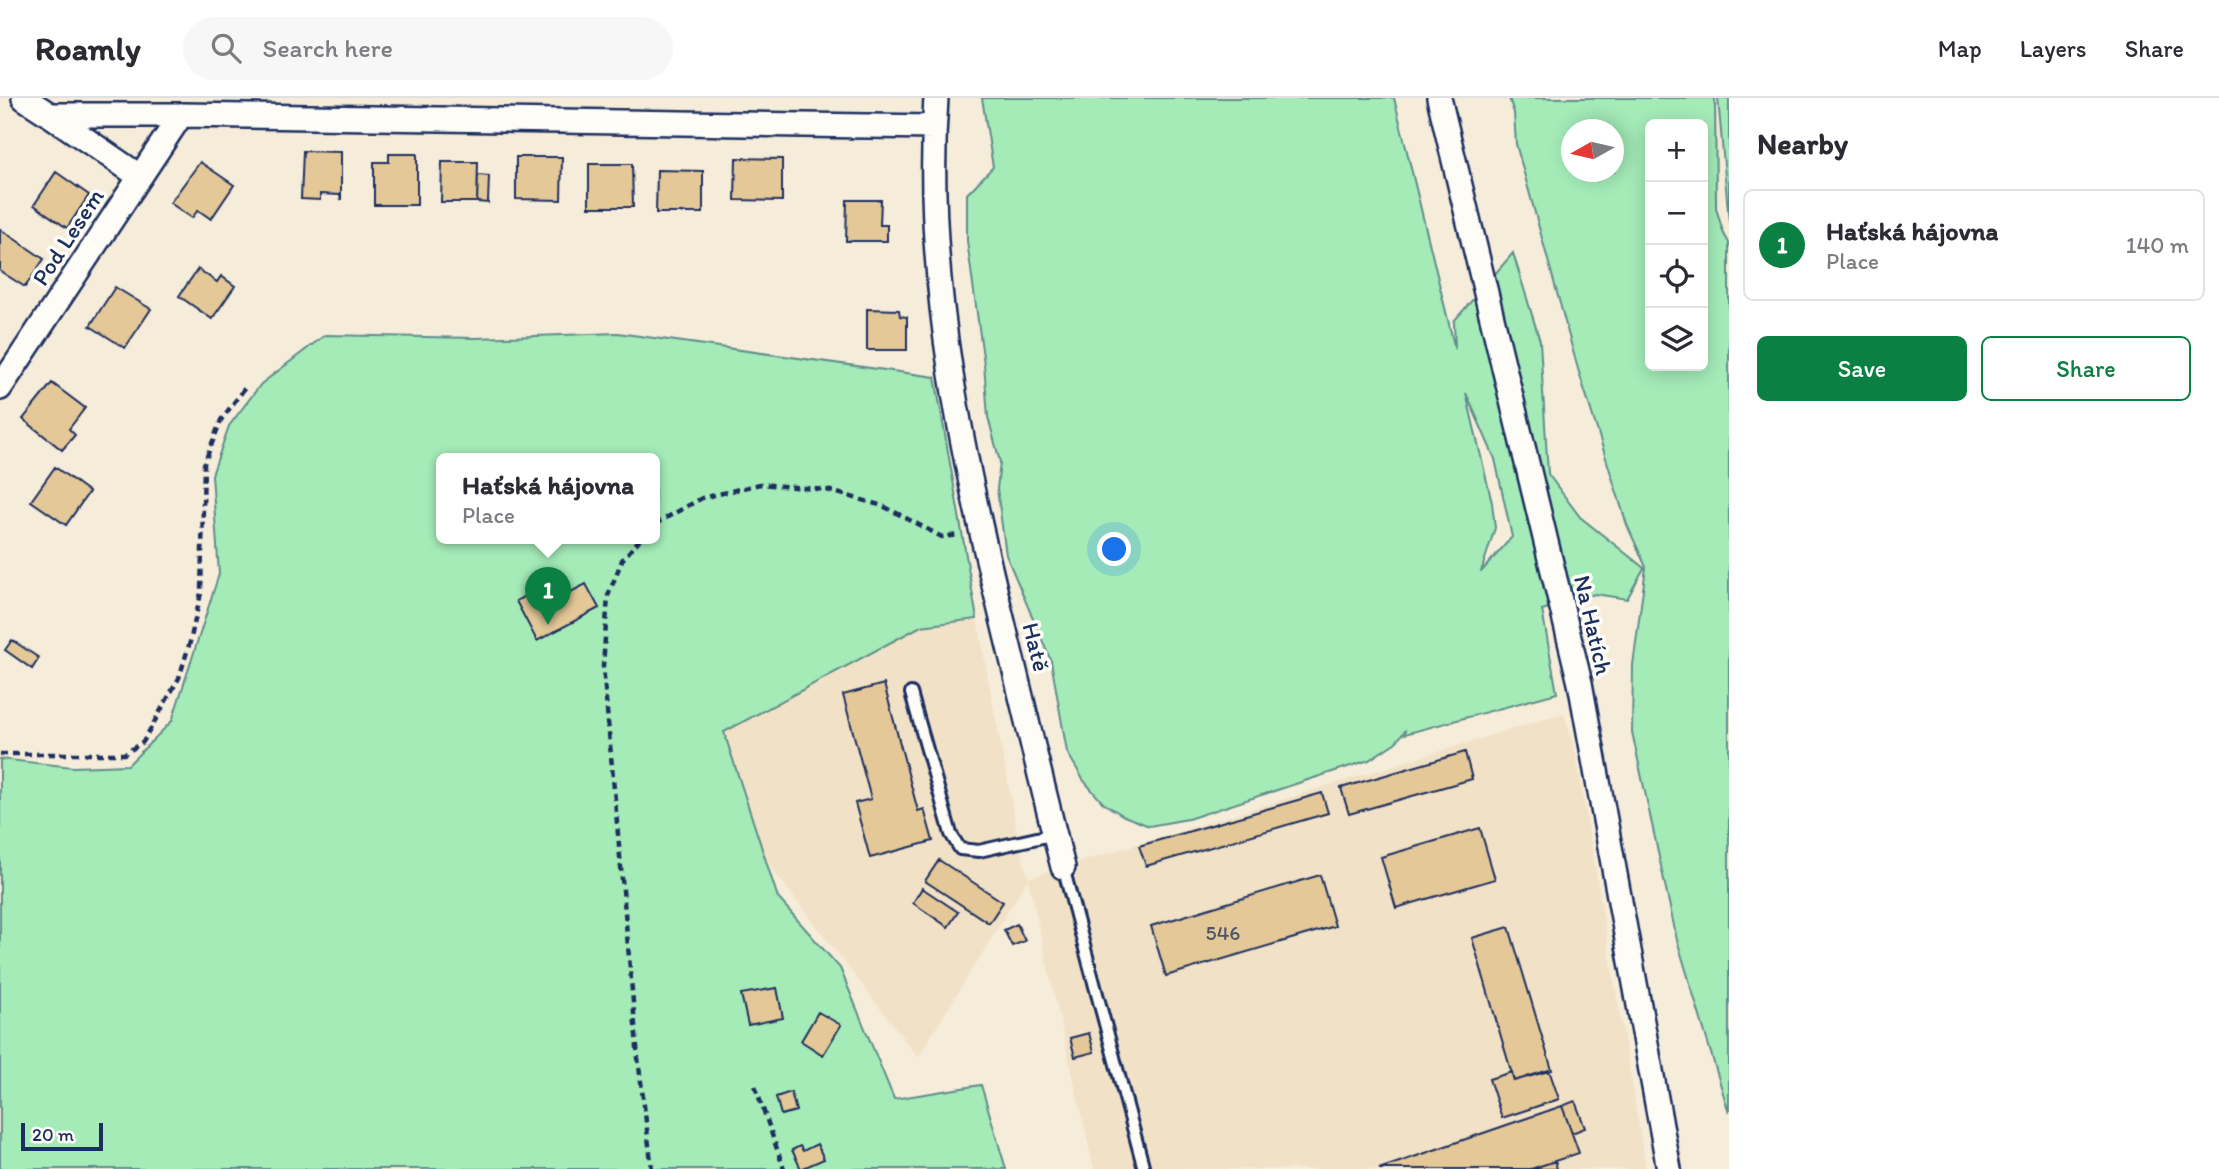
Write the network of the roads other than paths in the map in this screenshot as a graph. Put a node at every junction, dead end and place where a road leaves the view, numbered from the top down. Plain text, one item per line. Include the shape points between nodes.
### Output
1 (24, 98) edge
2 (936, 98) edge
3 (1439, 98) edge
4 (50, 115) junction
5 (181, 115) junction
6 (934, 127) junction
7 (139, 176) junction
8 (0, 388) edge
9 (911, 692) dead end
10 (1055, 834) junction
11 (1063, 867) joint
12 (1144, 1169) edge
13 (1669, 1169) edge

1 - 4 street
2 - 6 street, Hatě
3 - 13 street, Na Hatích via 1580,683
4 - 5 street
4 - 7 street
5 - 6 street
5 - 7 street, Pod Lesem
6 - 10 street, Hatě via 936,243 951,376 981,533
7 - 8 street, Pod Lesem
9 - 10 lane via 951,834 960,849 979,851
10 - 11 street, Hatě
11 - 12 lane, Hatě

